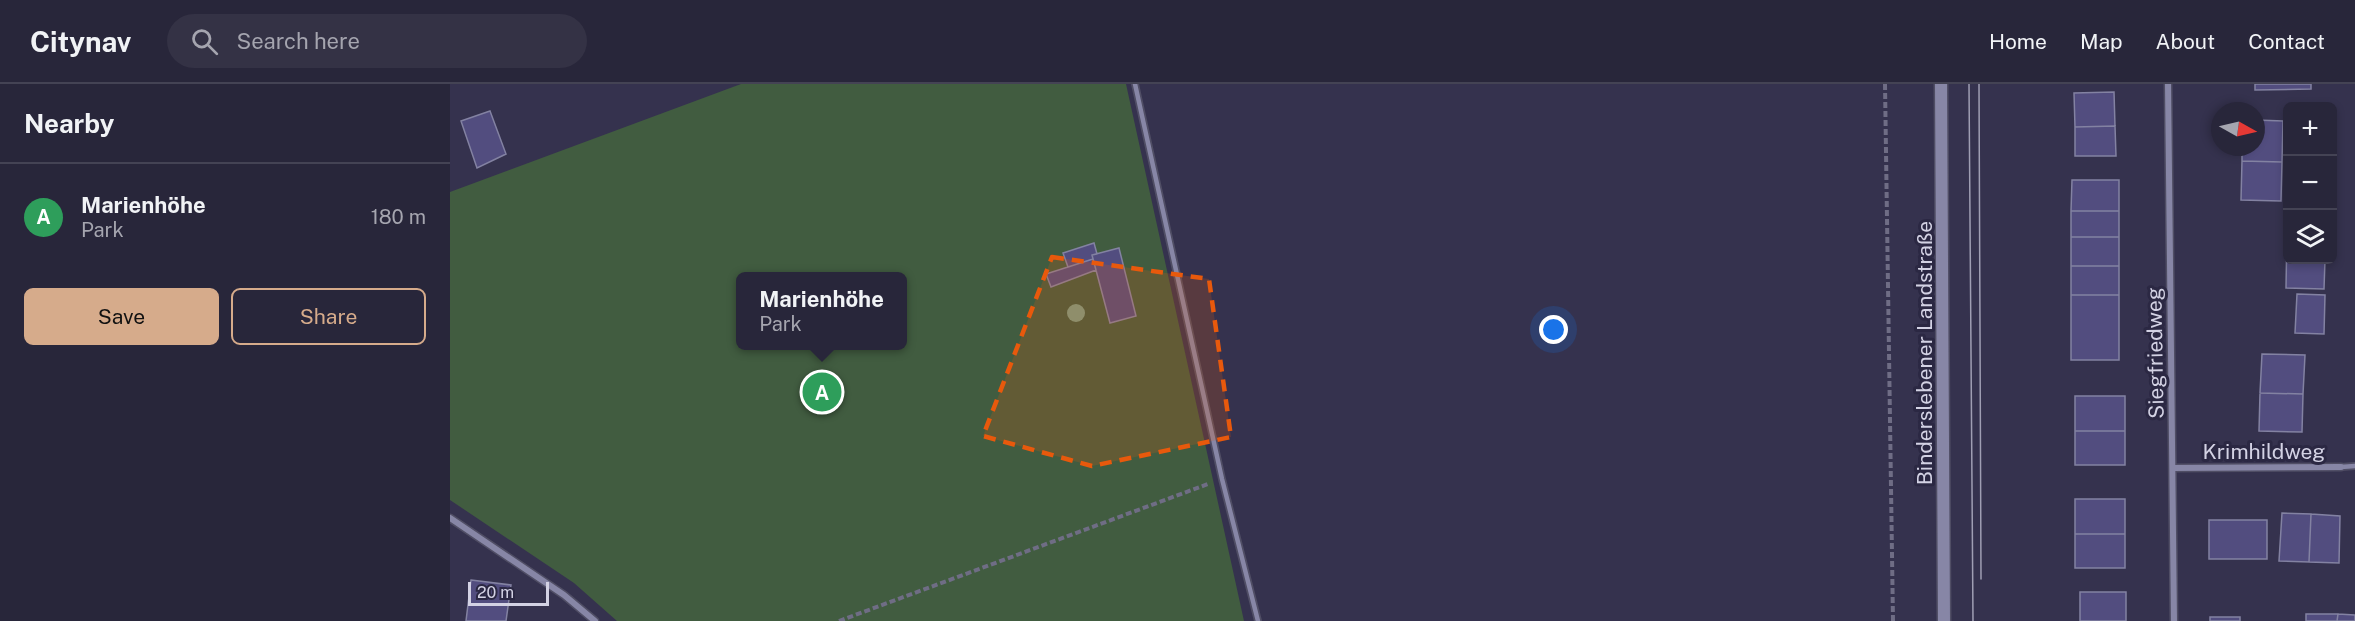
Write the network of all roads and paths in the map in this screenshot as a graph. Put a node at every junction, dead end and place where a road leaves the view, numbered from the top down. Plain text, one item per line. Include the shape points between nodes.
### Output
1 (1135, 84) edge
2 (1885, 84) edge
3 (1941, 84) edge
4 (2168, 84) edge
5 (2341, 466) joint
6 (2355, 466) edge
7 (2173, 468) junction
8 (1222, 479) junction
9 (450, 518) edge
10 (595, 621) edge
11 (839, 621) edge
12 (1258, 621) edge
13 (1893, 621) edge
14 (1944, 621) edge
15 (2174, 621) edge

1 - 8 lane
2 - 13 path
3 - 14 main road, Binderslebener Landstraße
4 - 7 street, Siegfriedweg
5 - 6 lane, Krimhildweg
5 - 7 street, Krimhildweg
7 - 15 street, Siegfriedweg
8 - 11 path
8 - 12 lane
9 - 10 street via 564,595

